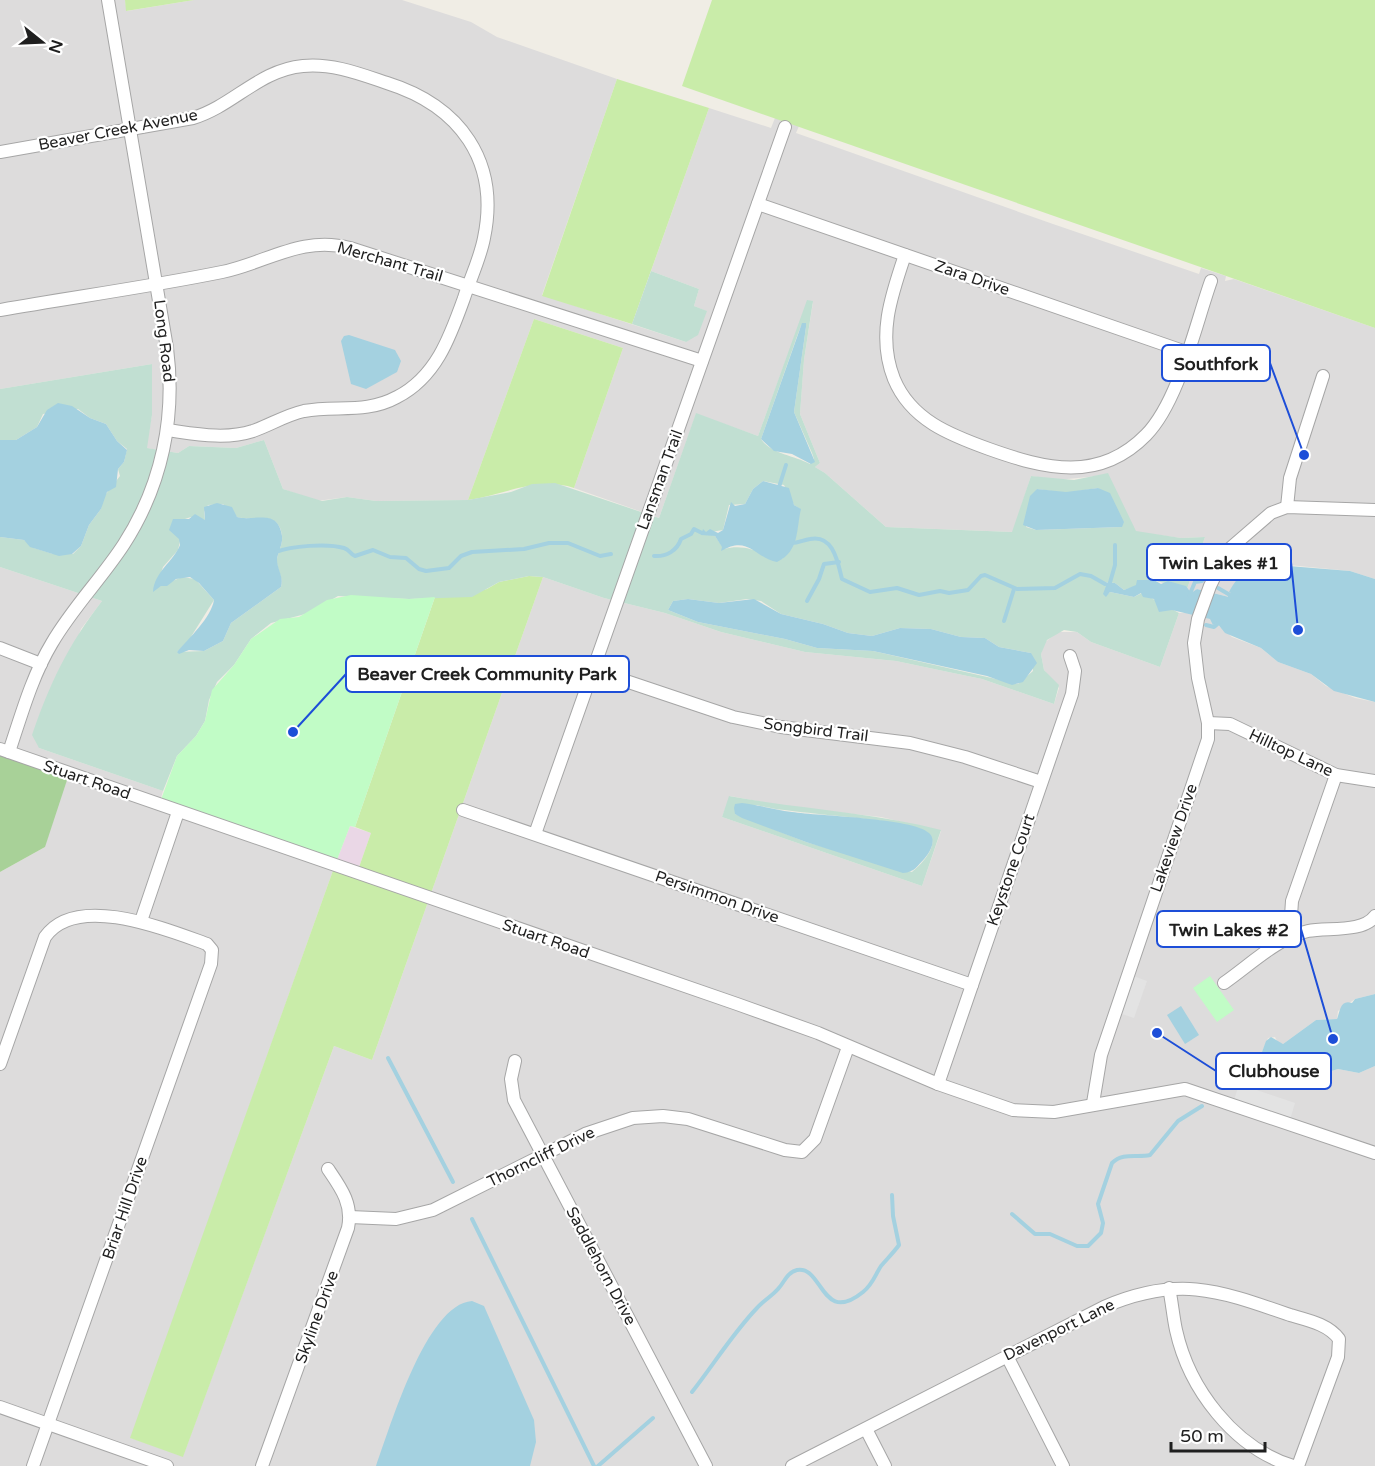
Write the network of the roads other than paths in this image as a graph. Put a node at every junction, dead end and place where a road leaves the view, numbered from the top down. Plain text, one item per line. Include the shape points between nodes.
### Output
1 (108, 0) edge
2 (785, 127) dead end
3 (130, 129) junction
4 (0, 152) edge
5 (758, 204) junction
6 (905, 255) junction
7 (1211, 281) dead end
8 (156, 283) junction
9 (468, 286) junction
10 (0, 310) edge
11 (1186, 352) junction
12 (702, 361) junction
13 (1323, 376) dead end
14 (167, 430) junction
15 (1287, 507) junction
16 (1375, 510) edge
17 (0, 648) edge
18 (1070, 656) dead end
19 (41, 664) junction
20 (593, 670) junction
21 (1208, 723) junction
22 (4, 751) edge
23 (1336, 775) junction
24 (1375, 781) edge
25 (1041, 782) junction
26 (463, 810) dead end
27 (178, 812) junction
28 (535, 834) junction
29 (1375, 916) edge
30 (141, 921) junction
31 (1297, 934) junction
32 (1224, 983) dead end
33 (972, 985) junction
34 (848, 1047) junction
35 (515, 1061) dead end
36 (0, 1064) edge
37 (938, 1084) junction
38 (1093, 1103) junction
39 (1375, 1153) edge
40 (543, 1155) junction
41 (328, 1169) dead end
42 (350, 1216) junction
43 (1169, 1288) junction
44 (1007, 1356) junction
45 (0, 1407) edge
46 (48, 1424) junction
47 (866, 1429) junction
48 (33, 1466) edge
49 (167, 1466) edge
50 (262, 1466) edge
51 (706, 1466) edge
52 (792, 1466) edge
53 (885, 1466) edge
54 (1063, 1466) edge
55 (1293, 1466) edge
56 (1298, 1466) edge

1 - 3 street, Long Road
2 - 5 street, Lansman Trail
3 - 4 street, Beaver Creek Avenue
3 - 8 street, Long Road
3 - 9 street, Beaver Creek Avenue via 202,116 270,74 303,66 341,69 412,92 461,128 483,170 488,217 484,242
5 - 6 street, Zara Drive
5 - 12 street, Lansman Trail
6 - 11 street, Zara Drive
6 - 11 street via 886,325 890,367 902,395 939,429 1026,462 1053,468 1090,466 1133,446 1165,409
7 - 11 street
8 - 9 street, Merchant Trail via 230,270 287,249 313,244 343,246
8 - 10 street, Merchant Trail
8 - 14 street, Long Road via 169,363
9 - 12 street, Merchant Trail
9 - 14 street, Beaver Creek Avenue via 439,358 416,384 397,397 363,409 303,411 237,435
12 - 20 street, Lansman Trail
13 - 15 street via 1290,478
14 - 19 street, Long Road via 157,476 140,518 71,613
15 - 16 street
15 - 21 street, Lakeview Drive via 1271,513 1227,551 1210,586 1198,619 1195,656
17 - 19 street
18 - 25 street, Keystone Court via 1075,670 1074,685
19 - 22 street, Long Road
20 - 25 street, Songbird Trail via 734,717 781,727 910,743
20 - 28 street, Lansman Trail
21 - 23 street, Hilltop Lane via 1230,724
21 - 38 street, Lakeview Drive via 1208,739 1101,1055
22 - 27 street, Stuart Road
23 - 24 street, Hilltop Lane
23 - 31 street via 1292,901 1291,916
25 - 33 street, Keystone Court
26 - 28 street, Persimmon Drive
27 - 30 street
27 - 34 street, Stuart Road via 818,1033
28 - 33 street, Persimmon Drive
29 - 31 street via 1362,926
30 - 36 street via 88,918 54,926 45,937
30 - 46 street, Briar Hill Drive via 207,944 212,950 211,964
31 - 32 street
33 - 37 street, Keystone Court
34 - 37 street, Stuart Road
34 - 40 street, Thorncliff Drive via 815,1139 802,1152 688,1119 663,1116 612,1124
35 - 40 street, Saddlehorn Drive via 511,1079 514,1100
37 - 38 street, Stuart Road via 1027,1112 1054,1112
38 - 39 street via 1185,1089
40 - 42 street, Thorncliff Drive via 433,1210 396,1219
40 - 51 street, Saddlehorn Drive
41 - 42 street via 346,1197
42 - 50 street, Skyline Drive via 343,1248
43 - 44 street, Davenport Lane via 1120,1300
43 - 55 street via 1176,1330 1207,1397 1241,1438
43 - 56 street, Davenport Lane via 1201,1288 1237,1296 1327,1327 1339,1339 1338,1357
44 - 47 street, Davenport Lane
44 - 54 street
45 - 46 street
46 - 48 street, Briar Hill Drive
46 - 49 street
47 - 52 street, Davenport Lane
47 - 53 street

